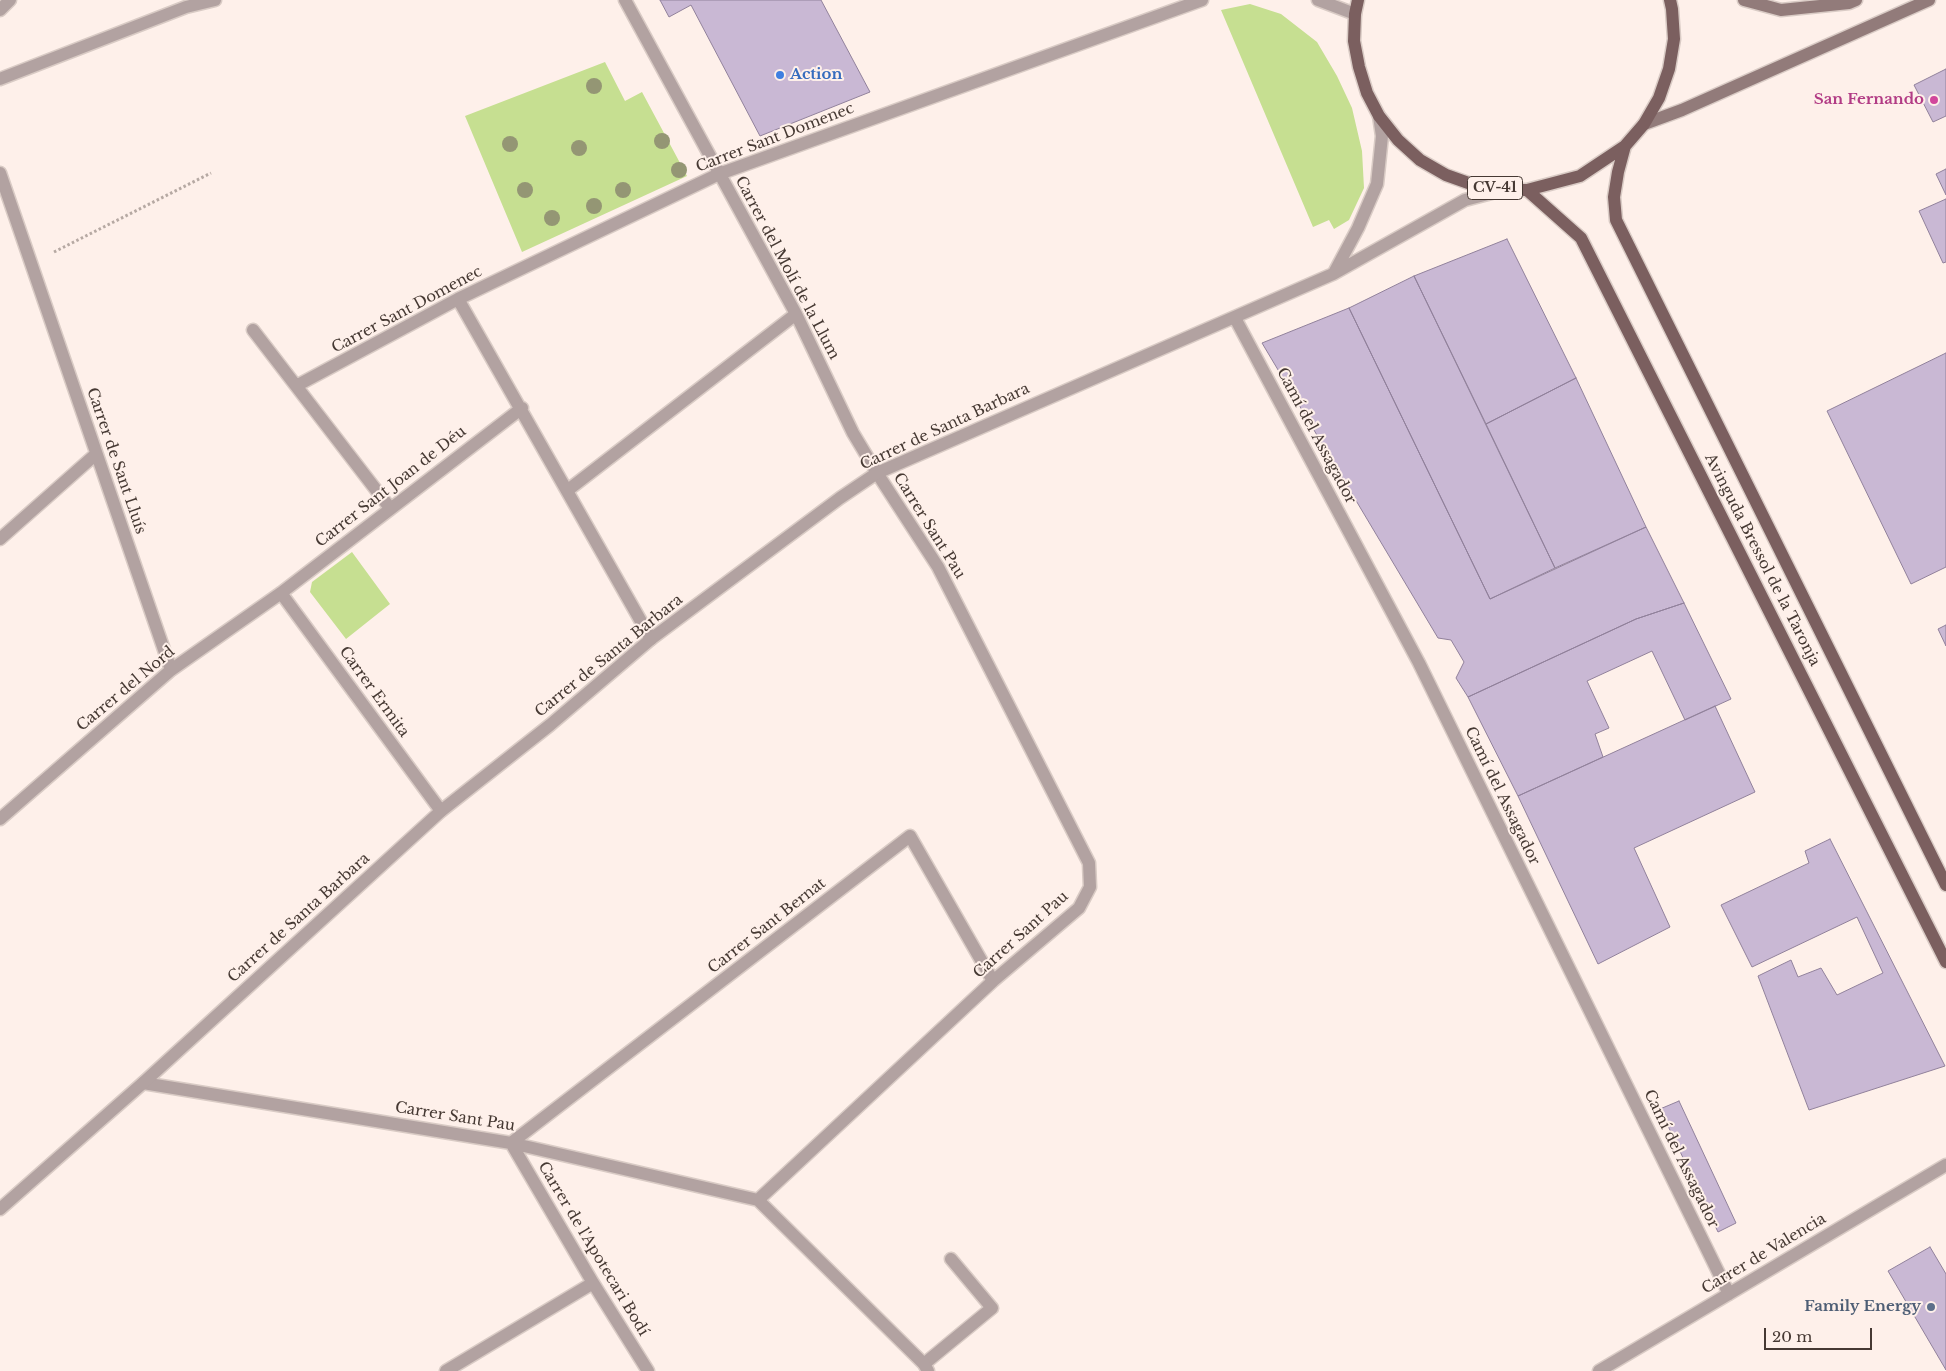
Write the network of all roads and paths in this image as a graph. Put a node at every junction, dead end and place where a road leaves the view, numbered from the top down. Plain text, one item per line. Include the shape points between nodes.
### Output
1 (10, 0) edge
2 (214, 0) edge
3 (625, 0) edge
4 (1202, 0) edge
5 (1318, 0) edge
6 (1358, 0) edge
7 (1670, 0) edge
8 (1744, 0) edge
9 (1856, 0) edge
10 (1929, 0) edge
11 (0, 10) edge
12 (1355, 14) junction
13 (0, 79) edge
14 (1380, 116) junction
15 (1644, 124) junction
16 (1625, 146) junction
17 (0, 173) edge
18 (211, 174) dead end
19 (719, 174) junction
20 (1504, 190) junction
21 (1527, 190) junction
22 (31, 263) junction
23 (1333, 274) junction
24 (458, 299) junction
25 (796, 314) junction
26 (1235, 318) junction
27 (253, 330) dead end
28 (296, 386) junction
29 (522, 408) junction
30 (96, 454) junction
31 (877, 473) junction
32 (568, 490) junction
33 (390, 508) junction
34 (0, 539) edge
35 (281, 593) junction
36 (651, 639) junction
37 (171, 670) junction
38 (441, 811) junction
39 (0, 819) edge
40 (1946, 885) edge
41 (1946, 962) edge
42 (993, 981) junction
43 (143, 1083) junction
44 (511, 1143) junction
45 (1946, 1165) edge
46 (758, 1200) junction
47 (0, 1208) edge
48 (951, 1259) dead end
49 (593, 1283) junction
50 (1729, 1294) junction
51 (926, 1367) edge
52 (446, 1371) edge
53 (648, 1371) edge
54 (1599, 1371) edge

1 - 11 street
2 - 13 street via 186,7
3 - 19 street, Carrer del Molí de la Llum
4 - 19 street, Carrer Sant Domenec
5 - 12 street
6 - 12 main road, CV-41
7 - 15 main road, CV-41 via 1674,39 1669,69 1659,98
8 - 9 main road via 1781,10
10 - 15 main road
12 - 14 main road, CV-41 via 1354,41 1358,67
14 - 20 main road, CV-41 via 1398,140 1420,160 1460,180
14 - 23 street via 1382,136 1377,184
15 - 16 main road, CV-41
16 - 21 main road, CV-41 via 1580,176
16 - 40 main road, Avinguda Bressol de la Taronja via 1614,197 1616,220
17 - 22 street, Carrer de Sant Lluís
18 - 22 path
19 - 24 street, Carrer Sant Domenec
19 - 25 street, Carrer del Molí de la Llum
20 - 21 main road, CV-41
20 - 23 street, Carrer de Santa Barbara via 1464,200
21 - 41 main road, Avinguda Bressol de la Taronja via 1581,238
22 - 30 street, Carrer de Sant Lluís
23 - 26 street, Carrer de Santa Barbara
24 - 28 street, Carrer Sant Domenec
24 - 29 street
25 - 31 street, Carrer del Molí de la Llum via 853,433
25 - 32 street
26 - 31 street, Carrer de Santa Barbara
26 - 50 street, Camí del Assagador via 1418,664
27 - 28 street
28 - 33 street
29 - 32 street
29 - 33 street, Carrer Sant Joan de Déu
30 - 34 street
30 - 37 street, Carrer de Sant Lluís
31 - 36 street, Carrer de Santa Barbara
31 - 42 street, Carrer Sant Pau via 938,567 1089,863 1090,887 1079,908
32 - 36 street
33 - 35 street, Carrer Sant Joan de Déu
35 - 37 street, Carrer del Nord
35 - 38 street, Carrer Ermita
36 - 38 street, Carrer de Santa Barbara via 550,725
37 - 39 street, Carrer del Nord
38 - 43 street, Carrer de Santa Barbara
42 - 44 street, Carrer Sant Bernat via 910,836
42 - 46 street, Carrer Sant Pau
43 - 44 street, Carrer Sant Pau
43 - 47 street, Carrer de Santa Barbara
44 - 46 street, Carrer Sant Pau
44 - 49 street, Carrer de l'Apotecari Bodí
45 - 50 street, Carrer de Valencia
46 - 51 street
48 - 51 street via 992,1308
49 - 52 street
49 - 53 street, Carrer de l'Apotecari Bodí
50 - 54 street, Carrer de Valencia

